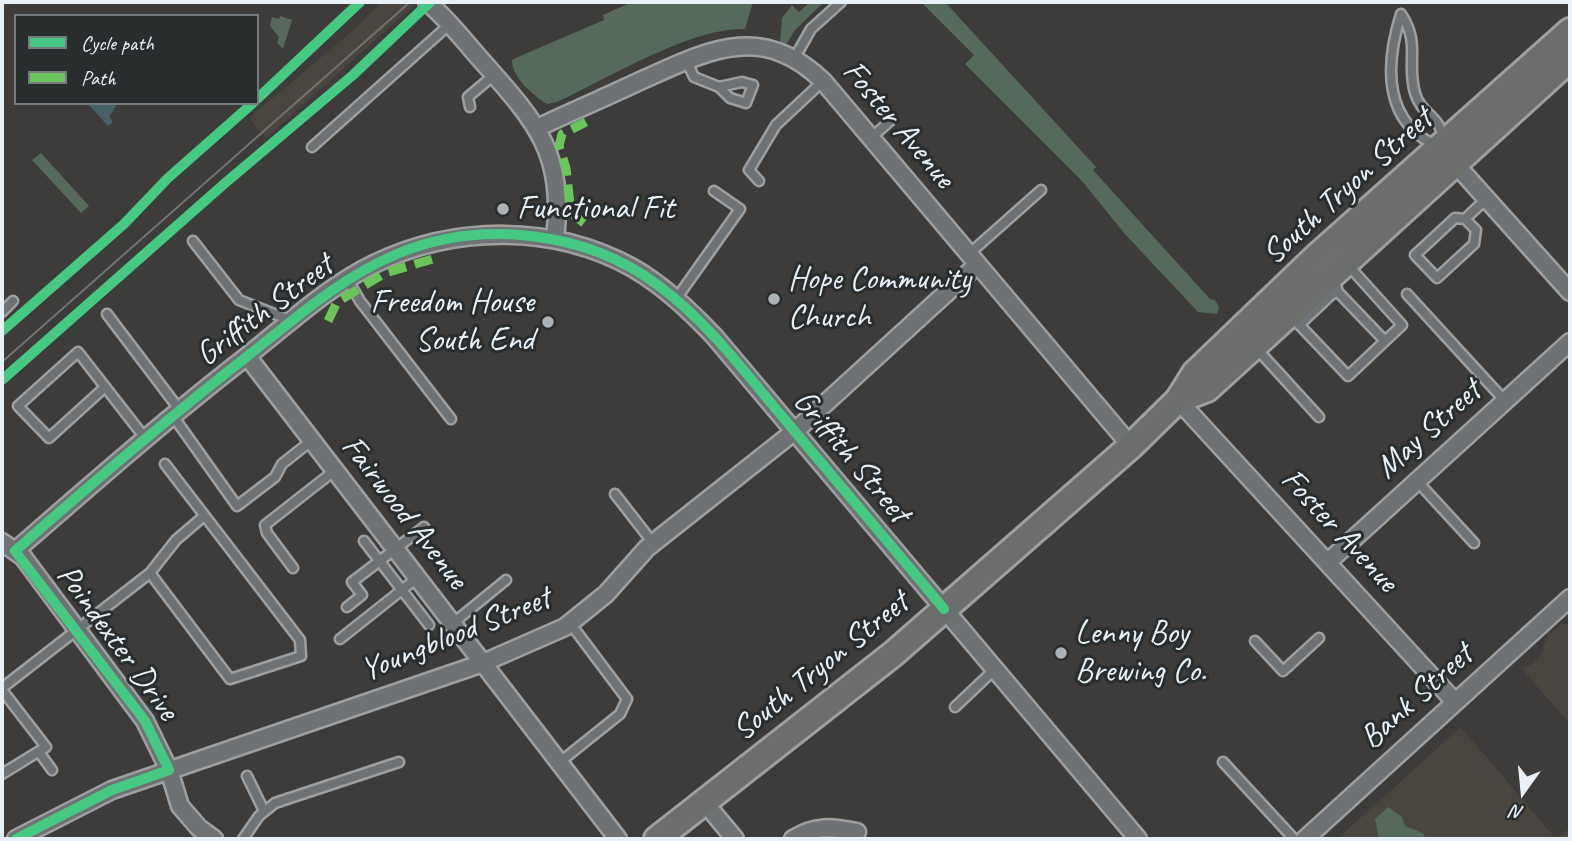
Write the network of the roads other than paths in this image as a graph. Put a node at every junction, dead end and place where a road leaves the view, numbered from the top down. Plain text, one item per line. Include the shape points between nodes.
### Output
1 (427, 2) edge
2 (841, 2) edge
3 (450, 24) junction
4 (1570, 31) edge
5 (794, 59) junction
6 (1570, 59) edge
7 (686, 60) junction
8 (494, 75) junction
9 (823, 81) junction
10 (719, 87) dead end
11 (470, 107) dead end
12 (890, 121) dead end
13 (537, 128) junction
14 (871, 138) junction
15 (312, 147) dead end
16 (1448, 156) junction
17 (760, 181) dead end
18 (1041, 190) dead end
19 (714, 191) dead end
20 (1486, 199) junction
21 (1465, 219) junction
22 (555, 239) junction
23 (193, 241) dead end
24 (973, 259) junction
25 (1339, 276) junction
26 (348, 280) junction
27 (1570, 292) edge
28 (1407, 294) dead end
29 (676, 299) junction
30 (13, 301) dead end
31 (2, 312) edge
32 (107, 313) dead end
33 (1294, 319) junction
34 (292, 321) junction
35 (1385, 341) junction
36 (1570, 342) edge
37 (1254, 346) junction
38 (247, 356) junction
39 (104, 388) junction
40 (1178, 400) junction
41 (1505, 401) junction
42 (176, 412) junction
43 (1319, 416) dead end
44 (451, 419) dead end
45 (795, 431) junction
46 (145, 438) junction
47 (311, 441) junction
48 (1131, 446) junction
49 (165, 464) dead end
50 (334, 471) junction
51 (1417, 481) junction
52 (615, 494) dead end
53 (205, 516) junction
54 (424, 527) dead end
55 (364, 541) dead end
56 (653, 543) junction
57 (1474, 543) dead end
58 (8, 546) edge
59 (395, 550) junction
60 (380, 561) junction
61 (1328, 562) junction
62 (293, 568) dead end
63 (150, 573) junction
64 (417, 578) junction
65 (506, 580) dead end
66 (401, 590) junction
67 (1570, 598) edge
68 (347, 607) dead end
69 (944, 609) junction
70 (570, 623) junction
71 (452, 624) junction
72 (429, 625) dead end
73 (78, 629) junction
74 (1319, 638) dead end
75 (340, 639) dead end
76 (1255, 641) dead end
77 (483, 663) junction
78 (995, 669) junction
79 (2, 689) edge
80 (1455, 702) junction
81 (955, 707) dead end
82 (39, 752) junction
83 (399, 762) dead end
84 (560, 762) junction
85 (1223, 762) dead end
86 (52, 770) dead end
87 (169, 770) junction
88 (2, 774) edge
89 (247, 776) dead end
90 (705, 803) junction
91 (264, 811) junction
92 (848, 833) edge
93 (16, 839) edge
94 (214, 839) edge
95 (243, 839) edge
96 (618, 839) edge
97 (657, 839) edge
98 (735, 839) edge
99 (793, 839) edge
100 (1138, 839) edge
101 (1294, 839) edge
102 (1305, 839) edge

1 - 3 street
2 - 5 lane via 811,29
3 - 8 street
3 - 15 lane
4 - 16 main road, South Tryon Street
5 - 7 street, Foster Avenue via 768,48 736,45
5 - 9 street, Foster Avenue
6 - 16 main road, South Tryon Street
7 - 10 lane via 694,77
7 - 13 street, Foster Avenue
8 - 11 lane via 468,97
8 - 13 street
9 - 14 street, Foster Avenue
9 - 17 lane via 776,125 749,170
12 - 14 lane
13 - 22 street via 555,172 559,207
14 - 24 street, Foster Avenue
16 - 16 lane via 1438,122 1416,96 1412,83 1414,43 1401,14 1390,62 1397,105 1415,135
16 - 20 street
16 - 25 main road, South Tryon Street
16 - 40 main road, South Tryon Street via 1316,257 1195,373
18 - 24 lane
19 - 29 lane via 740,209
20 - 21 lane
20 - 27 street
21 - 21 lane via 1455,218 1415,255 1437,278 1474,244 1475,230
22 - 26 street, Griffith Street via 475,236 430,243
22 - 29 street, Griffith Street via 592,249 633,268
23 - 34 lane via 239,300
24 - 45 street, Youngblood Street
24 - 48 street, Foster Avenue
25 - 33 main road, South Tryon Street
25 - 35 lane
25 - 35 lane via 1402,326
26 - 34 street, Griffith Street
26 - 44 lane
28 - 41 lane
29 - 45 street, Griffith Street
30 - 31 lane
32 - 42 lane
33 - 35 lane via 1348,376
33 - 37 main road, South Tryon Street
34 - 38 street, Griffith Street
36 - 41 street, May Street
37 - 40 main road, South Tryon Street via 1207,389
37 - 43 lane
38 - 42 street, Griffith Street
38 - 47 street, Fairwood Avenue
39 - 39 lane via 78,352 18,406 49,438
39 - 46 lane
40 - 48 main road, South Tryon Street
40 - 61 street, Foster Avenue
41 - 51 street, May Street
42 - 46 street, Griffith Street
42 - 47 lane via 237,506
45 - 56 street, Youngblood Street
45 - 69 street, Griffith Street
46 - 58 street, Griffith Street
47 - 50 street, Fairwood Avenue
48 - 69 main road, South Tryon Street
49 - 53 lane
50 - 59 street, Fairwood Avenue
50 - 62 lane via 265,525
51 - 57 lane
51 - 61 street, May Street
52 - 56 lane
53 - 63 lane via 176,540
53 - 63 lane via 300,640 301,656 230,679
54 - 59 lane
55 - 60 lane
56 - 70 street, Youngblood Street via 606,594
58 - 73 street, Poindexter Drive
59 - 60 lane
59 - 64 street, Fairwood Avenue
60 - 66 lane
60 - 68 lane via 352,582 362,595
61 - 80 street, Foster Avenue
63 - 73 lane
64 - 66 lane
64 - 71 street, Fairwood Avenue
65 - 71 lane
66 - 72 lane
66 - 75 lane
67 - 80 street, Bank Street
69 - 78 street, Griffith Street
69 - 90 main road, South Tryon Street
70 - 77 street, Youngblood Street
70 - 84 lane via 627,699 620,714
71 - 77 street, Fairwood Avenue
73 - 79 lane
73 - 87 street, Poindexter Drive via 145,721
74 - 76 lane via 1283,671
77 - 84 street, Fairwood Avenue
77 - 87 street, Youngblood Street
78 - 81 lane
78 - 100 street, Griffith Street
79 - 82 lane via 46,747
80 - 102 street, Bank Street
82 - 86 lane
82 - 88 lane
83 - 91 lane via 275,803
84 - 96 street, Fairwood Avenue
85 - 101 lane
87 - 93 street, Youngblood Street via 112,790
87 - 94 street, Poindexter Drive via 180,806
89 - 91 lane
90 - 97 main road, South Tryon Street
90 - 98 street
91 - 95 lane
92 - 99 street via 824,826

